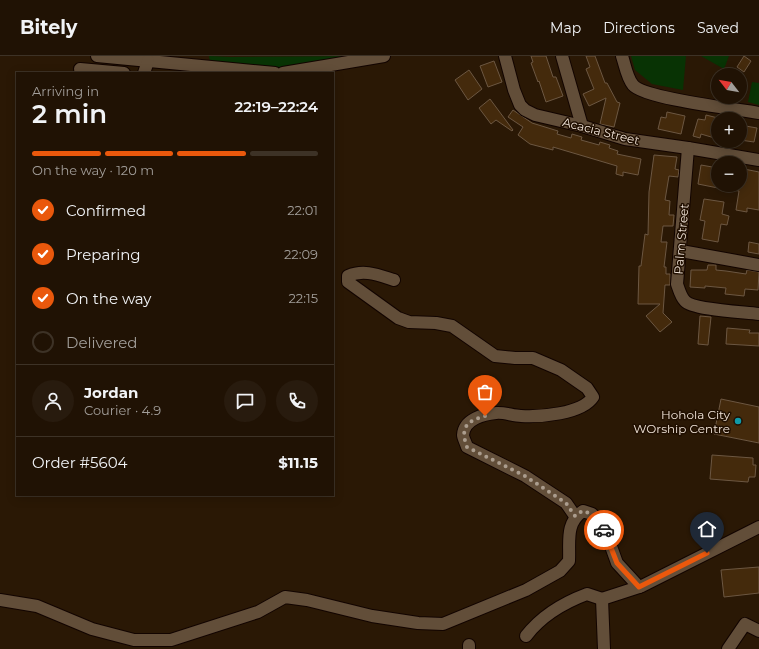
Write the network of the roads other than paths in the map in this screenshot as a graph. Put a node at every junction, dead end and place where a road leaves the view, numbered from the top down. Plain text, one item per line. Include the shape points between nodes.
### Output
1 (98, 56) edge
2 (384, 56) edge
3 (505, 56) edge
4 (562, 56) edge
5 (622, 56) edge
6 (198, 60) edge
7 (148, 61) junction
8 (80, 69) dead end
9 (113, 72) edge
10 (144, 72) edge
11 (262, 72) edge
12 (289, 72) edge
13 (759, 113) edge
14 (582, 126) junction
15 (688, 148) junction
16 (759, 160) edge
17 (681, 251) junction
18 (759, 264) edge
19 (394, 280) dead end
20 (759, 314) edge
21 (575, 516) junction
22 (759, 527) edge
23 (639, 587) junction
24 (0, 600) edge
25 (602, 600) junction
26 (759, 631) edge
27 (526, 636) dead end
28 (604, 649) edge
29 (728, 649) edge

1 - 7 street
2 - 12 street
3 - 14 street, Acacia Street via 514,90 525,110 535,115
4 - 14 street
5 - 13 street via 632,83 640,90 686,102
6 - 7 street
6 - 11 street via 211,68
7 - 10 street
8 - 9 street
14 - 15 street, Acacia Street via 625,139
15 - 16 street, Acacia Street
15 - 17 street, Palm Street
17 - 18 street
17 - 20 street, Palm Street via 677,284 685,302 697,307
19 - 21 street via 370,273 357,272 348,276 348,282 398,318 409,322 452,326 495,356 533,358 561,370 587,388 593,397 589,404 567,412 539,416 497,413 473,419 466,426 463,436 467,447 525,476 566,503
21 - 23 street via 582,511 592,514 608,538 617,563
21 - 24 street via 570,525 569,561 560,571 526,590 443,624 372,616 285,597 258,612 171,640 134,640 92,630 37,606
22 - 23 street
23 - 25 street
25 - 27 street via 588,594 571,600 548,613
25 - 28 street
26 - 29 street via 745,624

